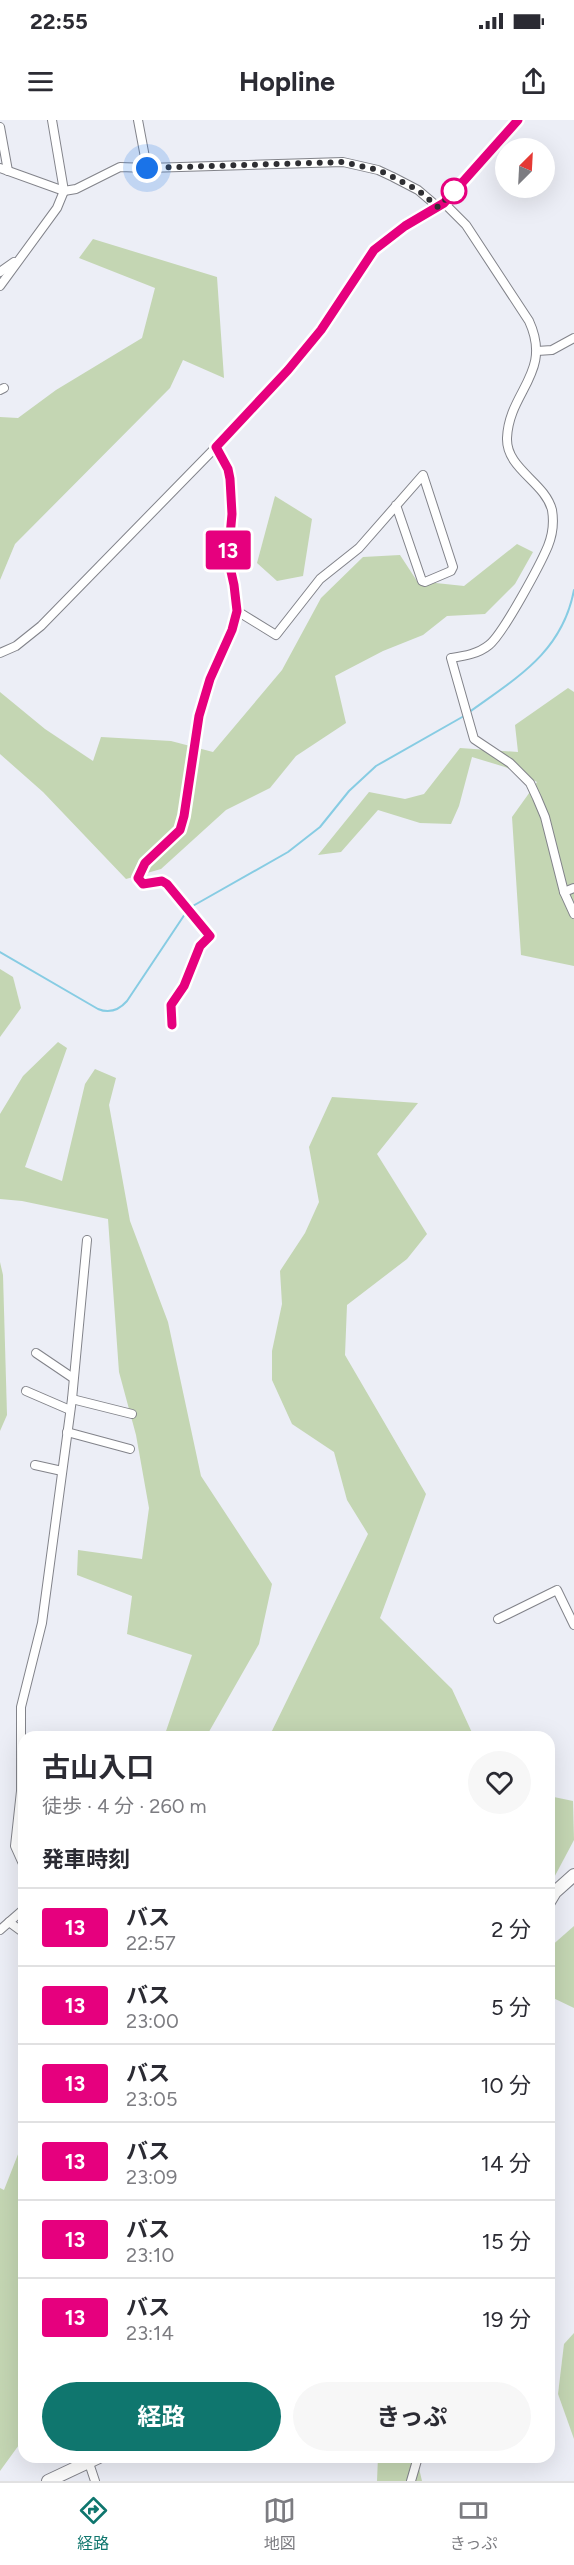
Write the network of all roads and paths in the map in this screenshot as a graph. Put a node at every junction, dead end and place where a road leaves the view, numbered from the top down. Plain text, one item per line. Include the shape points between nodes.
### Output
1 (52, 120) edge
2 (138, 120) edge
3 (518, 120) edge
4 (0, 127) edge
5 (147, 168) junction
6 (4, 169) edge
7 (64, 191) junction
8 (441, 205) junction
9 (20, 259) junction
10 (0, 272) edge
11 (0, 286) edge
12 (574, 338) edge
13 (537, 351) junction
14 (216, 447) junction
15 (396, 505) junction
16 (237, 611) junction
17 (0, 653) edge
18 (574, 888) edge
19 (564, 892) junction
20 (574, 914) edge
21 (172, 1025) dead end
22 (87, 1240) dead end
23 (36, 1353) dead end
24 (73, 1378) junction
25 (26, 1391) dead end
26 (72, 1399) junction
27 (70, 1410) junction
28 (132, 1414) dead end
29 (67, 1432) junction
30 (130, 1449) dead end
31 (35, 1464) dead end
32 (62, 1471) junction
33 (498, 1619) dead end
34 (574, 1625) edge
35 (21, 1731) edge
36 (18, 1818) edge
37 (18, 1853) edge
38 (574, 1875) edge
39 (555, 1892) edge
40 (18, 1914) edge
41 (9, 1922) junction
42 (18, 1929) edge
43 (0, 1930) edge
44 (87, 2463) edge
45 (94, 2463) edge
46 (416, 2463) edge
47 (48, 2481) edge
48 (95, 2481) edge
49 (411, 2481) edge

1 - 7 street
2 - 5 street
3 - 8 street
4 - 6 street
5 - 7 street via 120,167
5 - 8 street via 343,162 378,170
6 - 7 street
7 - 9 street via 57,208
8 - 13 street via 466,225 529,321
8 - 14 street via 374,250 321,330
9 - 10 street
9 - 11 street
12 - 13 street via 552,350
13 - 19 street via 507,442 513,459 549,501 553,528 548,546 491,644 451,658 474,739 510,763 530,783 545,817
14 - 16 street via 230,479 228,558
14 - 17 street via 41,626
15 - 15 street via 422,581 451,571 453,567 423,475
15 - 16 street via 359,548 320,579 276,635
16 - 21 street via 199,716 180,830 145,863 138,878 143,884 167,884 210,936 200,946 184,986 171,1005
18 - 19 street
19 - 20 street
22 - 24 street
23 - 24 street
24 - 26 street
25 - 27 street
26 - 27 street
26 - 28 street
27 - 29 street
29 - 30 street
29 - 32 street
31 - 32 street
32 - 35 street via 42,1623 21,1707
33 - 34 street via 557,1590
36 - 37 street
38 - 39 main road
40 - 41 street
41 - 42 street
41 - 43 street
44 - 47 main road
45 - 48 street
46 - 49 street

